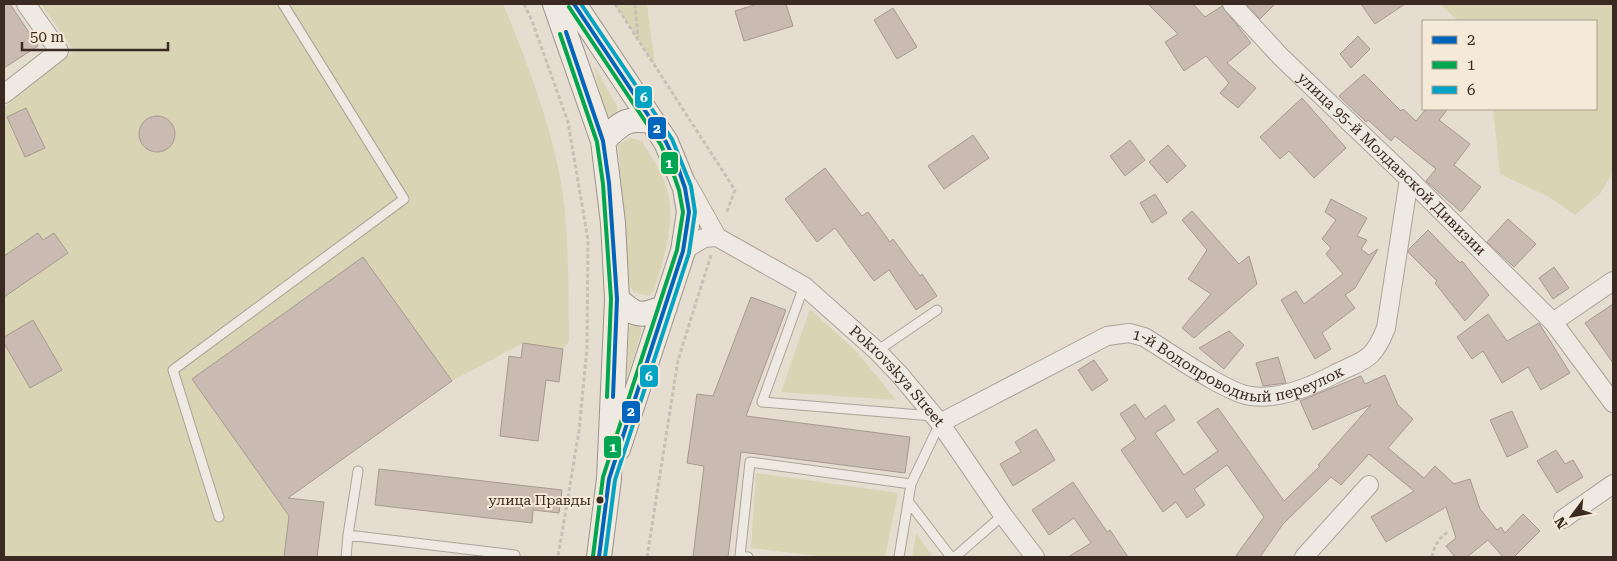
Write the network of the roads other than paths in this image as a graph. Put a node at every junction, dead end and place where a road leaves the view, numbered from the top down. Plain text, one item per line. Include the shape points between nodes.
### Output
1 (26, 4) edge
2 (283, 4) edge
3 (555, 4) edge
4 (574, 4) edge
5 (1232, 4) edge
6 (4, 94) edge
7 (652, 121) junction
8 (603, 141) junction
9 (677, 165) junction
10 (1409, 179) junction
11 (717, 237) junction
12 (682, 251) junction
13 (1613, 281) edge
14 (804, 286) junction
15 (617, 299) junction
16 (665, 307) junction
17 (936, 310) dead end
18 (1553, 322) junction
19 (877, 351) junction
20 (1613, 403) edge
21 (937, 420) junction
22 (358, 471) dead end
23 (609, 479) junction
24 (911, 484) junction
25 (1613, 484) edge
26 (1369, 485) dead end
27 (908, 501) junction
28 (1003, 515) junction
29 (219, 517) dead end
30 (1563, 519) dead end
31 (348, 535) junction
32 (515, 555) dead end
33 (346, 557) edge
34 (599, 557) edge
35 (748, 557) edge
36 (899, 557) edge
37 (953, 557) edge
38 (1035, 557) edge
39 (1304, 557) edge

1 - 6 street via 59,50
2 - 29 lane via 404,199 173,370
3 - 8 main road
4 - 7 main road
5 - 10 street, улица 95-й Молдавской Дивизии via 1282,57
7 - 8 main road via 637,119 622,123
7 - 9 main road
8 - 15 main road via 613,223
9 - 11 street
9 - 12 main road via 686,188 689,212
10 - 18 street, улица 95-й Молдавской Дивизии
10 - 21 street, 1-й Водопроводный переулок via 1386,328 1378,349 1370,357 1313,385 1278,395 1250,396 1231,390 1144,337 1129,333 1107,336
11 - 12 street via 704,238
11 - 14 street, Pokrovskya Street
12 - 16 main road
13 - 18 street
14 - 19 street, Pokrovskya Street
14 - 21 lane via 762,402
15 - 16 main road via 631,313 646,315
15 - 23 main road
16 - 23 main road
17 - 19 lane
18 - 20 street, улица 95-й Молдавской Дивизии
19 - 21 street, Pokrovskya Street
21 - 24 lane
21 - 28 street, Pokrovskya Street
22 - 31 lane
23 - 34 main road
24 - 27 lane
24 - 35 lane via 750,462 740,556
25 - 30 street
26 - 39 street
27 - 36 lane
27 - 37 lane
28 - 37 lane
28 - 38 street, Pokrovskya Street
31 - 32 lane
31 - 33 lane

